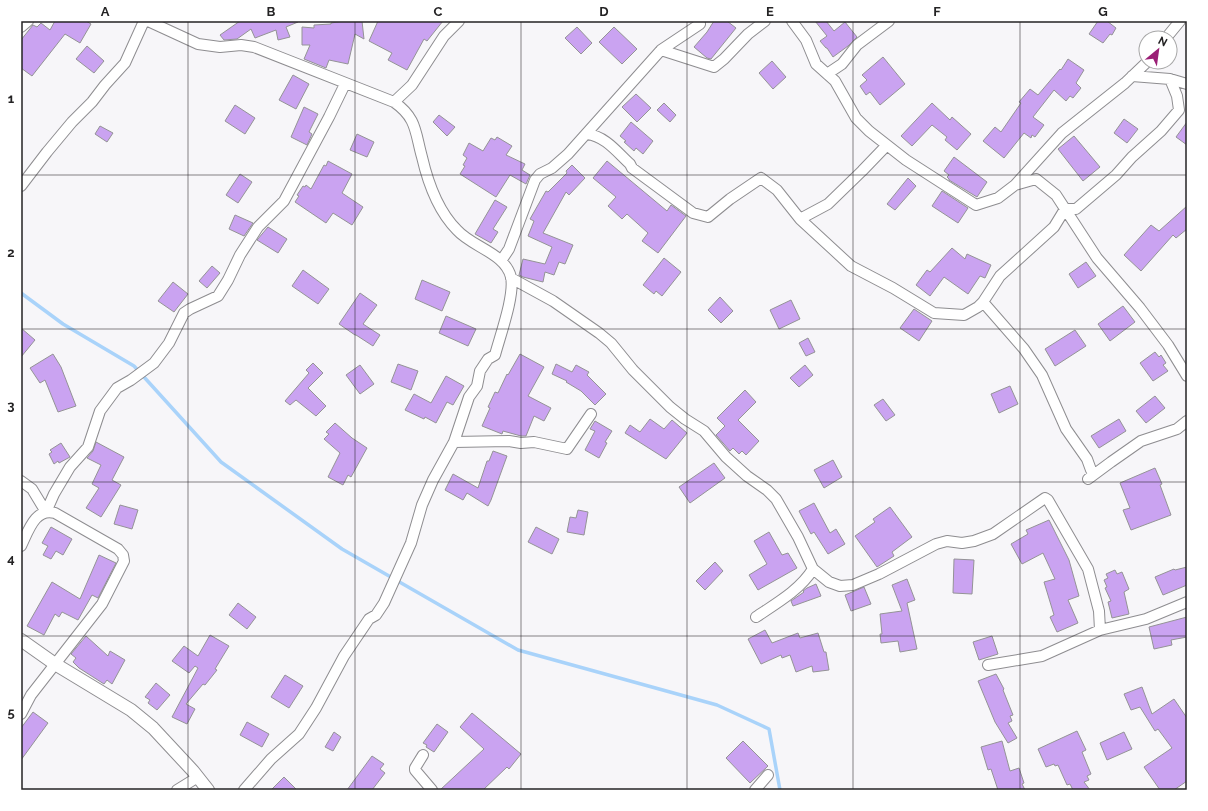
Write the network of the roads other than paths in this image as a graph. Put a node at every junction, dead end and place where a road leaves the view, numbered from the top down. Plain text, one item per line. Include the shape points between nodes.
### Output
1 (28, 21) edge
2 (144, 21) edge
3 (148, 21) edge
4 (459, 21) edge
5 (765, 21) edge
6 (792, 21) edge
7 (889, 21) edge
8 (1180, 21) edge
9 (700, 24) dead end
10 (168, 26) edge
11 (21, 27) edge
12 (1173, 30) edge
13 (661, 50) junction
14 (1138, 70) edge
15 (827, 74) junction
16 (1132, 76) junction
17 (1170, 79) junction
18 (345, 84) junction
19 (1187, 84) edge
20 (394, 102) junction
21 (586, 134) junction
22 (887, 145) junction
23 (1015, 185) junction
24 (21, 186) edge
25 (1065, 209) junction
26 (800, 219) junction
27 (501, 262) junction
28 (511, 278) junction
29 (983, 302) junction
30 (1187, 376) edge
31 (591, 414) dead end
32 (1187, 422) edge
33 (454, 442) junction
34 (21, 480) edge
35 (46, 512) junction
36 (21, 546) edge
37 (813, 569) junction
38 (1187, 602) edge
39 (756, 617) dead end
40 (1100, 630) junction
41 (21, 640) edge
42 (55, 664) junction
43 (988, 665) dead end
44 (21, 714) edge
45 (422, 755) dead end
46 (768, 775) dead end
47 (198, 778) junction
48 (177, 790) edge
49 (208, 790) edge
50 (244, 790) edge
51 (432, 790) edge
52 (755, 790) edge

1 - 11 street
2 - 24 street via 125,63 67,128
3 - 10 street
4 - 20 street via 444,36 412,85
5 - 13 street via 714,67
6 - 15 street via 806,40 816,64
7 - 15 street via 857,45 842,64
8 - 12 street
9 - 13 street
10 - 18 street via 183,38 198,44 254,47
13 - 21 street
14 - 16 street
15 - 22 street via 835,81 856,118
16 - 17 street
16 - 23 street via 1062,133
17 - 19 street
17 - 25 street via 1180,110 1116,175 1076,209
18 - 20 street
18 - 35 street via 284,201 258,227 218,296 184,313 169,343 154,363 117,388 100,411 88,447 70,467
20 - 27 street via 409,115 415,126 429,182 449,223 460,234
21 - 26 street via 602,138 632,168 693,213 708,217 761,178 776,190
21 - 27 street via 568,154 535,180 509,249
22 - 23 street via 976,205 998,198
22 - 26 street via 828,204
23 - 25 street via 1036,179 1056,195
25 - 29 street via 1054,227 1000,276
25 - 30 street via 1097,258 1140,308
26 - 29 street via 851,266 934,313 964,315
27 - 28 street
28 - 33 street via 511,295 495,354 480,371 477,386 469,397
28 - 37 street via 553,301 599,333 670,407 704,431 726,457 768,490 798,537
29 - 32 street via 1024,349 1042,375 1066,429 1087,459 1090,475 1141,441 1177,429
31 - 33 street via 567,449 534,442
33 - 50 street via 422,505 411,543 384,603 376,615 369,619 344,656 299,734
34 - 35 street via 32,489
35 - 36 street via 38,516
35 - 42 street via 55,514 118,549 124,561 102,604
37 - 39 street via 782,599
37 - 40 street via 829,582 840,586 853,585 936,544 947,541 974,541 993,534 1045,498 1088,570 1099,611
38 - 40 street via 1146,619
40 - 43 street via 1042,656
41 - 42 street
42 - 44 street via 31,695
42 - 47 street via 131,710 153,728
45 - 51 street via 415,770
46 - 52 street
47 - 48 street
47 - 49 street

